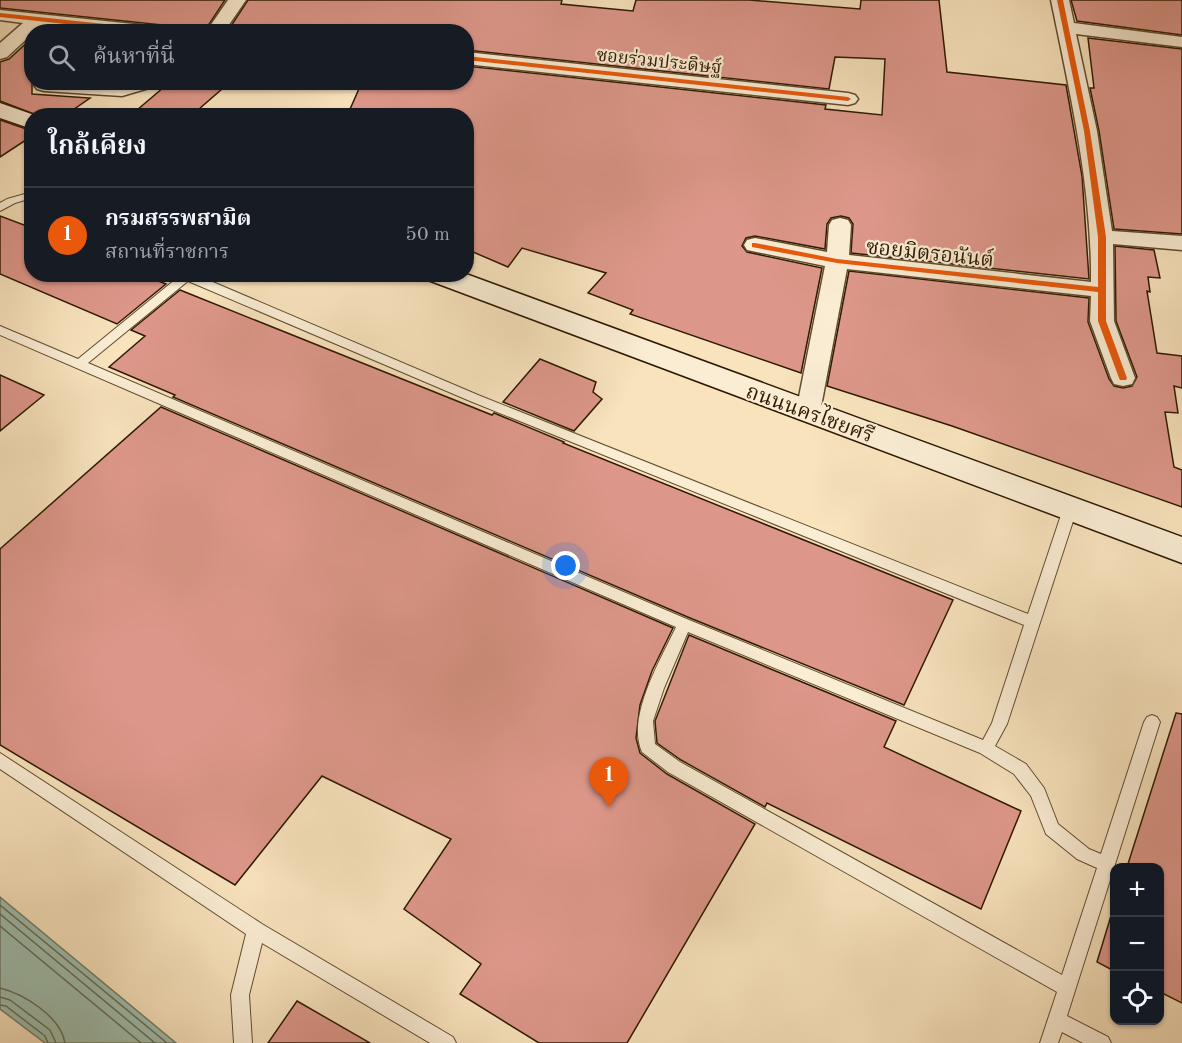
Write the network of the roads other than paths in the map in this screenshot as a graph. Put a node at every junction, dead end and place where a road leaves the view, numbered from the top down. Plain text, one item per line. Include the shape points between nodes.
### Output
1 (237, 0) edge
2 (1060, 0) edge
3 (0, 15) edge
4 (38, 19) junction
5 (32, 24) edge
6 (86, 24) edge
7 (220, 24) edge
8 (1066, 27) junction
9 (24, 32) edge
10 (1182, 42) edge
11 (0, 53) edge
12 (474, 59) edge
13 (849, 99) dead end
14 (0, 110) edge
15 (24, 119) edge
16 (24, 197) edge
17 (0, 208) edge
18 (840, 225) dead end
19 (1102, 237) junction
20 (1182, 243) edge
21 (755, 245) dead end
22 (837, 261) junction
23 (179, 282) edge
24 (204, 282) edge
25 (459, 282) edge
26 (1101, 290) junction
27 (0, 330) edge
28 (78, 365) junction
29 (1123, 378) dead end
30 (808, 412) junction
31 (1070, 508) junction
32 (1182, 550) edge
33 (1032, 622) junction
34 (684, 624) junction
35 (1152, 722) dead end
36 (986, 748) junction
37 (0, 760) edge
38 (1107, 864) junction
39 (256, 930) junction
40 (1067, 988) junction
41 (1056, 1020) junction
42 (243, 1043) edge
43 (447, 1043) edge
44 (1049, 1043) edge
45 (1102, 1043) edge

1 - 7 street
2 - 8 street
3 - 4 street
4 - 5 street
4 - 6 street
8 - 10 street
8 - 19 street via 1087,131
9 - 11 street
12 - 13 street, ซอยร่วมประดิษฐ์
14 - 15 main road
16 - 17 lane
18 - 22 street, ซอยมิตรอนันต์
19 - 20 street
19 - 26 street
21 - 22 street, ซอยมิตรอนันต์
22 - 26 street, ซอยมิตรอนันต์
22 - 30 street, ซอยมิตรอนันต์
23 - 28 lane
24 - 33 lane via 474,398
25 - 30 main road, ถนนนครไชยศรี
26 - 29 street via 1102,321
27 - 28 lane
28 - 34 lane
30 - 31 main road, ถนนนครไชยศรี
31 - 32 main road, ถนนนครไชยศรี
31 - 33 lane
33 - 36 lane via 999,724
34 - 36 lane
34 - 40 lane via 645,721 648,747 674,767
35 - 38 lane
36 - 38 lane via 1020,769 1038,793 1052,829 1083,854
37 - 39 lane
38 - 40 lane
39 - 42 lane via 240,995
39 - 43 lane
40 - 41 lane
41 - 44 lane
41 - 45 lane

